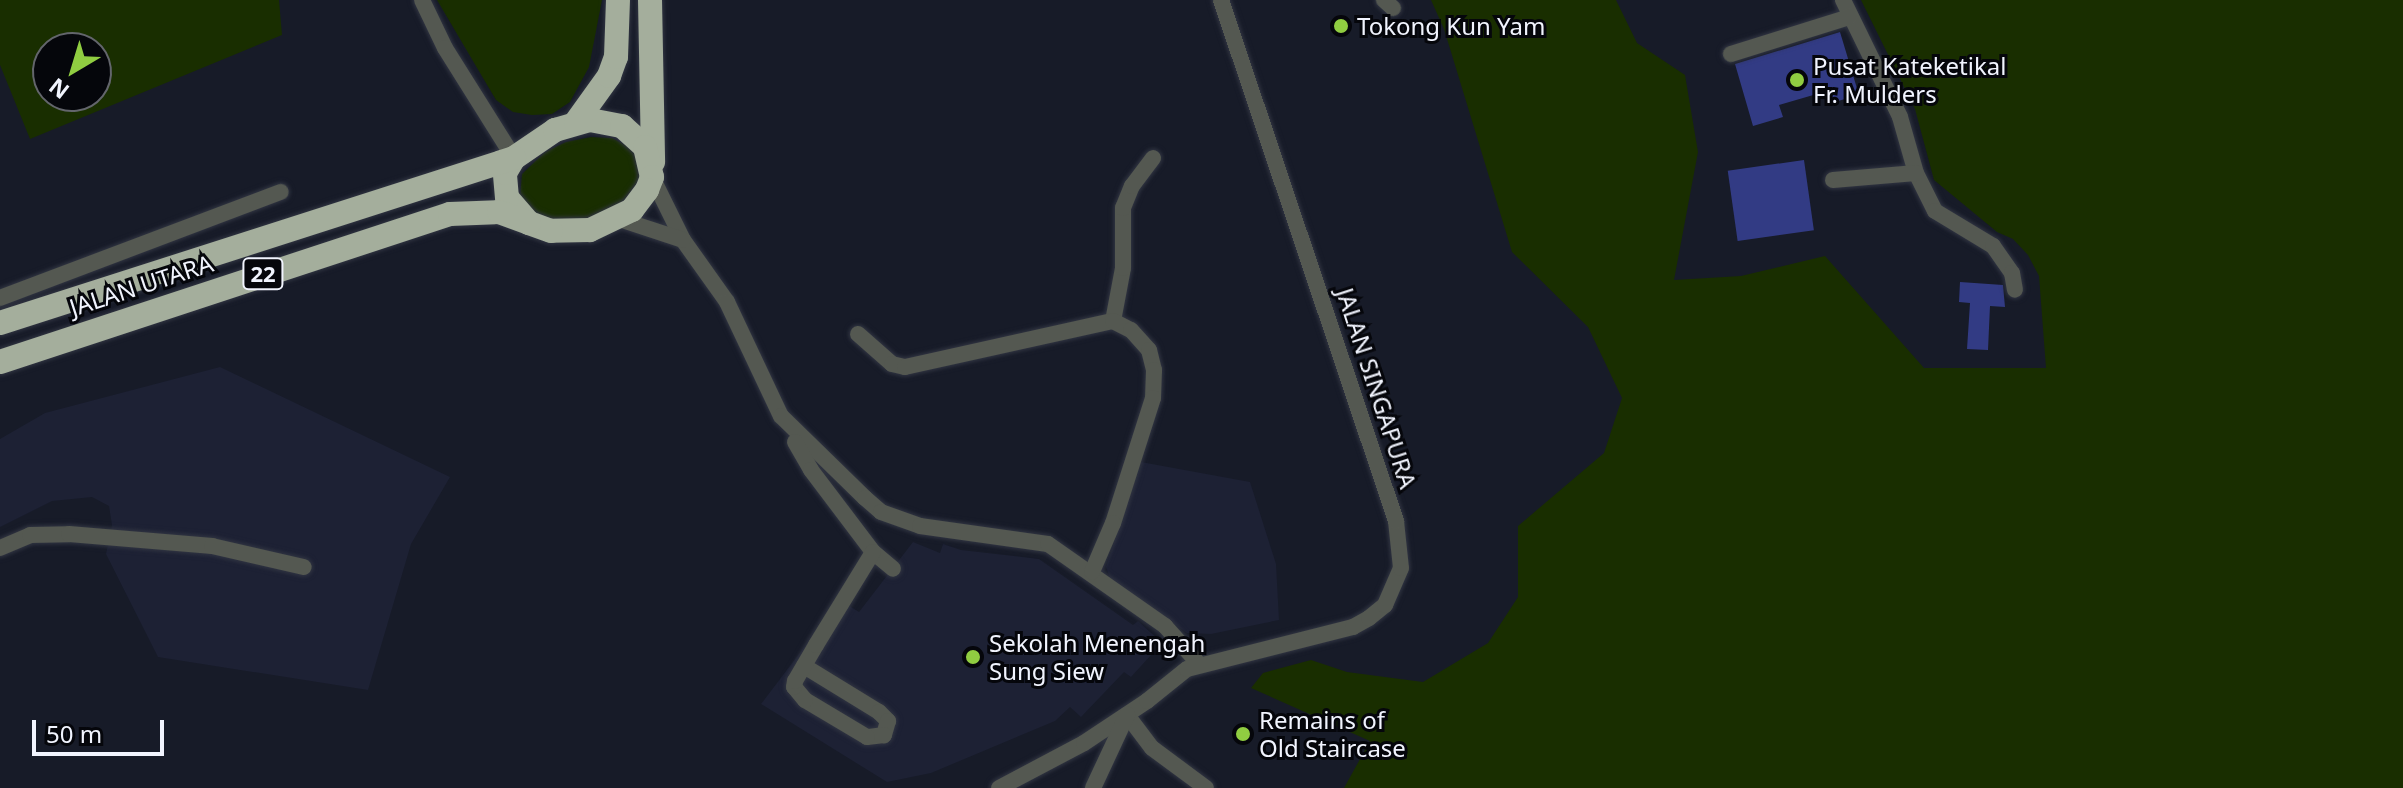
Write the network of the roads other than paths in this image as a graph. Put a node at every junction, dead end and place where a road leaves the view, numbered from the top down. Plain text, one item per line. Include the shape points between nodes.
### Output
1 (422, 0) edge
2 (618, 0) edge
3 (650, 0) edge
4 (1221, 0) edge
5 (1843, 0) edge
6 (1849, 17) junction
7 (1731, 54) dead end
8 (576, 122) junction
9 (514, 158) junction
10 (1153, 158) dead end
11 (1916, 173) junction
12 (652, 177) junction
13 (1833, 180) dead end
14 (281, 192) dead end
15 (619, 219) junction
16 (529, 223) junction
17 (683, 240) junction
18 (2015, 290) dead end
19 (0, 298) edge
20 (1113, 321) junction
21 (0, 323) edge
22 (858, 334) dead end
23 (0, 362) edge
24 (781, 416) junction
25 (0, 548) edge
26 (873, 552) junction
27 (304, 567) dead end
28 (893, 569) dead end
29 (1092, 572) junction
30 (1199, 664) junction
31 (804, 666) junction
32 (1127, 715) junction
33 (999, 788) edge
34 (1093, 788) edge
35 (1206, 788) edge

1 - 9 street via 445,48
2 - 8 highway, 22 via 616,57 605,83
3 - 12 highway
4 - 30 street, JALAN SINGAPURA via 1396,521 1401,568 1385,605 1353,627
5 - 6 street
6 - 7 street
6 - 11 street via 1900,117
8 - 9 highway, 22 via 537,140
8 - 12 highway, 22 via 607,121 635,135 645,147
9 - 16 highway via 505,173 507,198
9 - 21 highway, JALAN UTARA / 22
10 - 20 street via 1123,208 1123,268
11 - 13 street
11 - 18 street via 1935,211 2004,258
12 - 15 highway, 22 via 641,201
12 - 17 street
14 - 19 street
15 - 16 highway, 22 via 569,232
15 - 17 street
16 - 23 highway, JALAN UTARA / 22 via 499,212 450,214
17 - 24 street via 727,302
20 - 22 street via 916,367 892,364
20 - 29 street via 1131,330 1149,350 1153,398
24 - 26 street via 811,470
24 - 29 street via 881,512 920,526 1034,540
25 - 27 street via 30,535 109,538 212,546
26 - 28 street
26 - 31 street
29 - 30 street via 1181,640
30 - 32 street
31 - 31 street via 795,681 797,694 867,737 884,735 888,721 879,712
32 - 33 street
32 - 34 street
32 - 35 street via 1152,748

